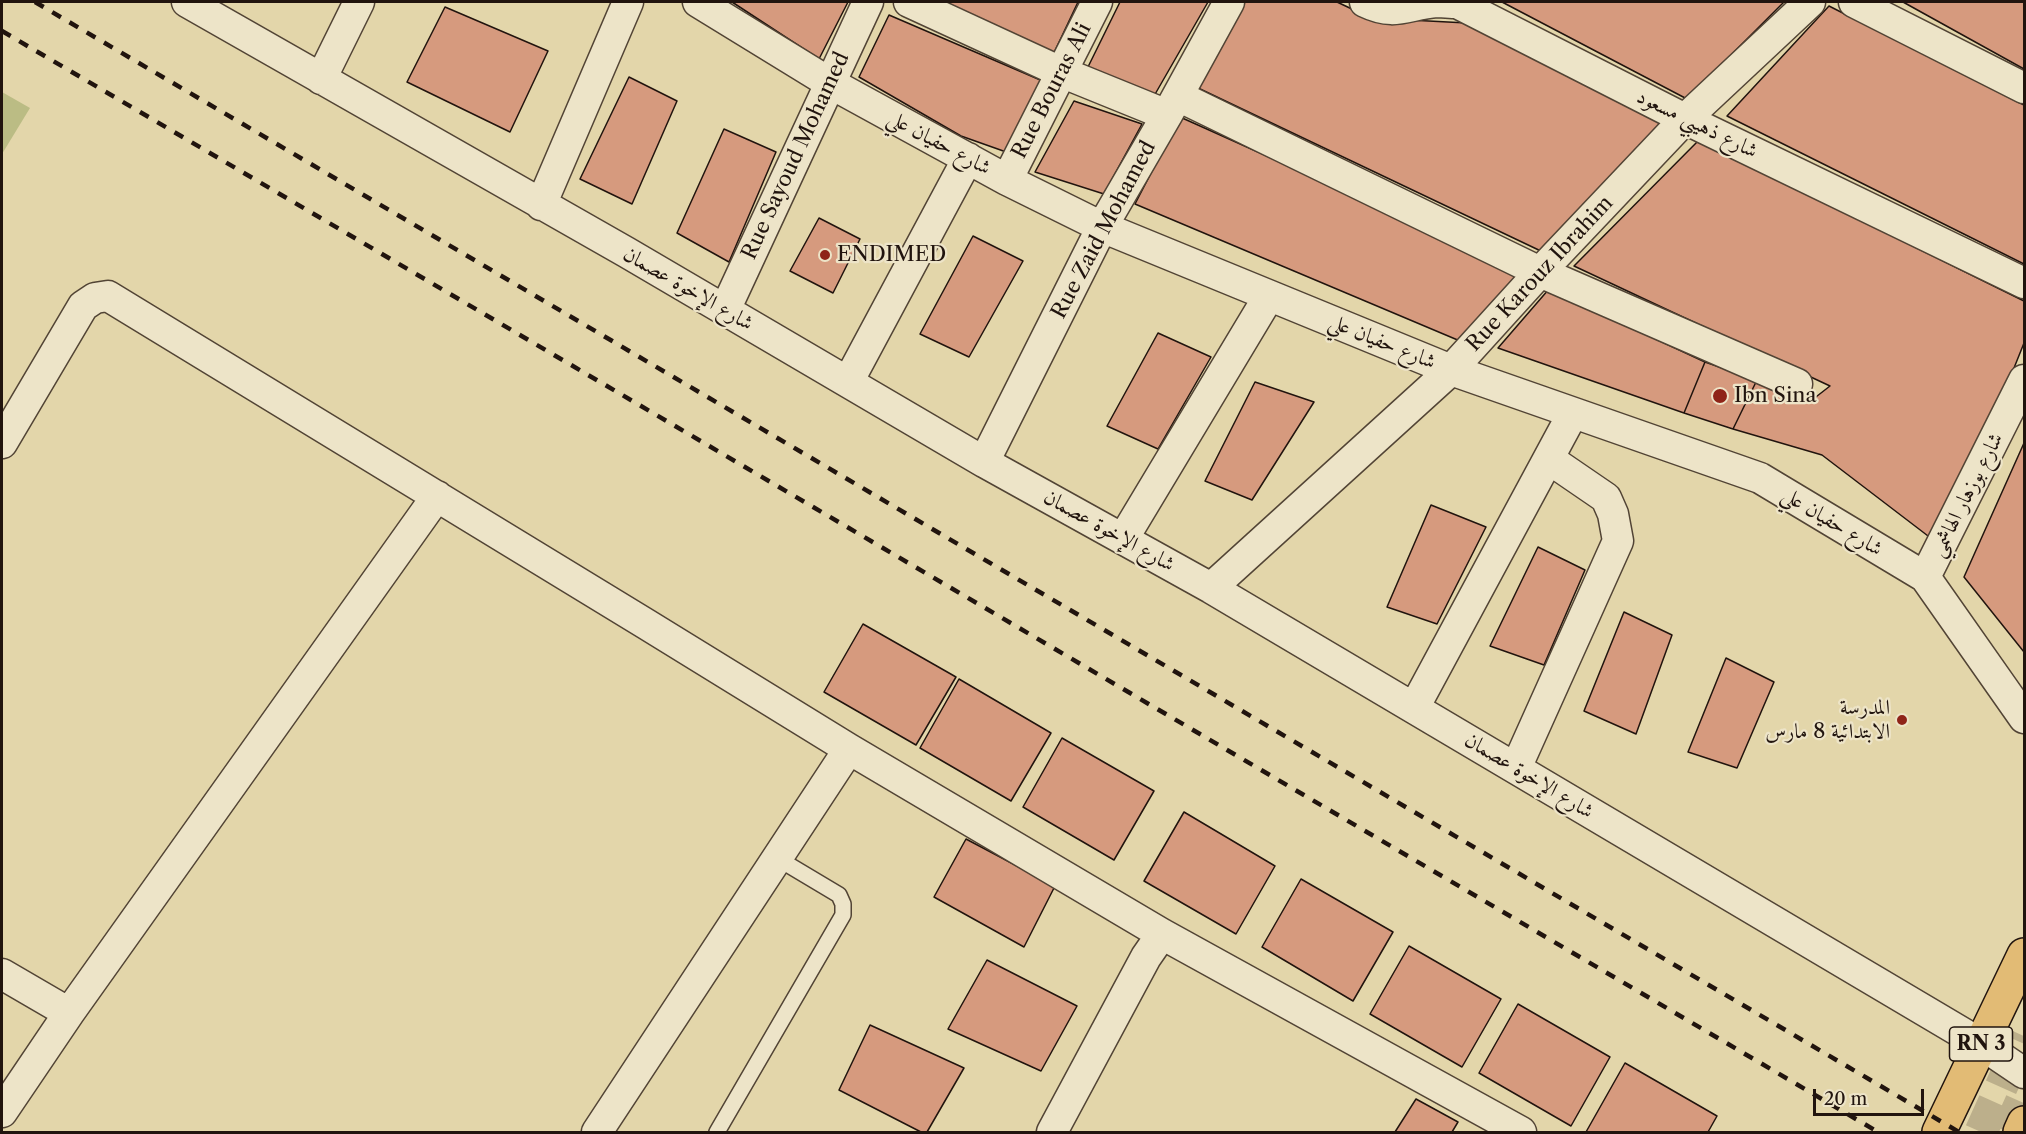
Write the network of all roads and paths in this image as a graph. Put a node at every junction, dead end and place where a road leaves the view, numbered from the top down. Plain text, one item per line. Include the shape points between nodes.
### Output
1 (187, 2) edge
2 (359, 2) edge
3 (628, 2) edge
4 (698, 2) edge
5 (868, 2) edge
6 (909, 2) edge
7 (1097, 2) edge
8 (1229, 2) edge
9 (1365, 2) edge
10 (1810, 2) edge
11 (1854, 2) edge
12 (1061, 72) junction
13 (321, 79) junction
14 (830, 83) junction
15 (2025, 88) edge
16 (1173, 105) junction
17 (1685, 119) junction
18 (968, 158) junction
19 (1007, 180) junction
20 (541, 205) junction
21 (1102, 227) junction
22 (1540, 272) junction
23 (2025, 283) edge
24 (1269, 296) junction
25 (725, 310) junction
26 (1451, 370) junction
27 (2025, 380) edge
28 (848, 382) junction
29 (1797, 384) dead end
30 (1573, 413) junction
31 (2, 443) edge
32 (1549, 459) junction
33 (984, 462) junction
34 (438, 496) junction
35 (1123, 539) junction
36 (1925, 578) junction
37 (1211, 588) junction
38 (1414, 708) junction
39 (2025, 718) edge
40 (849, 749) junction
41 (1516, 768) junction
42 (777, 858) junction
43 (1162, 934) junction
44 (2025, 955) edge
45 (2, 974) edge
46 (69, 1013) junction
47 (1981, 1044) junction
48 (2025, 1073) edge
49 (2, 1112) edge
50 (2025, 1124) edge
51 (597, 1132) edge
52 (717, 1132) edge
53 (1052, 1132) edge
54 (1521, 1132) edge
55 (1939, 1132) edge
56 (2020, 1132) edge

1 - 13 street, شارع الإخوة عصمان
2 - 13 street
3 - 20 street
4 - 14 street, شارع حفيان علي
5 - 14 street, Rue Sayoud Mohamed
6 - 12 street
7 - 12 street, Rue Bouras Ali
8 - 16 street, Rue Zaid Mohamed
9 - 17 street, شارع ذهيبي مسعود via 1377,8 1398,10 1436,2 1456,3
10 - 17 street, Rue Karouz Ibrahim
11 - 15 street
12 - 16 street
12 - 19 street, Rue Bouras Ali
13 - 20 street, شارع الإخوة عصمان
14 - 18 street, شارع حفيان علي
14 - 25 street, Rue Sayoud Mohamed
16 - 21 street, Rue Zaid Mohamed
16 - 22 street
17 - 22 street, Rue Karouz Ibrahim
17 - 23 street, شارع ذهيبي مسعود
18 - 19 street, شارع حفيان علي
18 - 28 street
19 - 21 street, شارع حفيان علي
20 - 25 street, شارع الإخوة عصمان
21 - 24 street, شارع حفيان علي
21 - 33 street, Rue Zaid Mohamed
22 - 26 street, Rue Karouz Ibrahim
22 - 29 street
24 - 26 street, شارع حفيان علي
24 - 35 street
25 - 28 street, شارع الإخوة عصمان
26 - 30 street, شارع حفيان علي
26 - 37 street, Rue Karouz Ibrahim
27 - 36 street, شارع بوزهار الهاشمي
28 - 33 street, شارع الإخوة عصمان
30 - 32 street
30 - 36 street, شارع حفيان علي via 1760,478
31 - 34 street via 83,306 108,296
32 - 38 street
32 - 41 street via 1606,498 1618,541
33 - 35 street, شارع الإخوة عصمان
34 - 40 street
34 - 46 street
35 - 37 street, شارع الإخوة عصمان
36 - 39 street, شارع حفيان علي
37 - 38 street, شارع الإخوة عصمان
38 - 41 street, شارع الإخوة عصمان
40 - 42 street
40 - 43 street
41 - 47 street, شارع الإخوة عصمان
42 - 51 street
42 - 52 lane via 838,895 843,915
43 - 53 street
43 - 54 street
44 - 47 main road, RN 3
45 - 46 street
46 - 49 street
47 - 48 street, شارع الإخوة عصمان
47 - 55 main road, RN 3
50 - 56 main road

